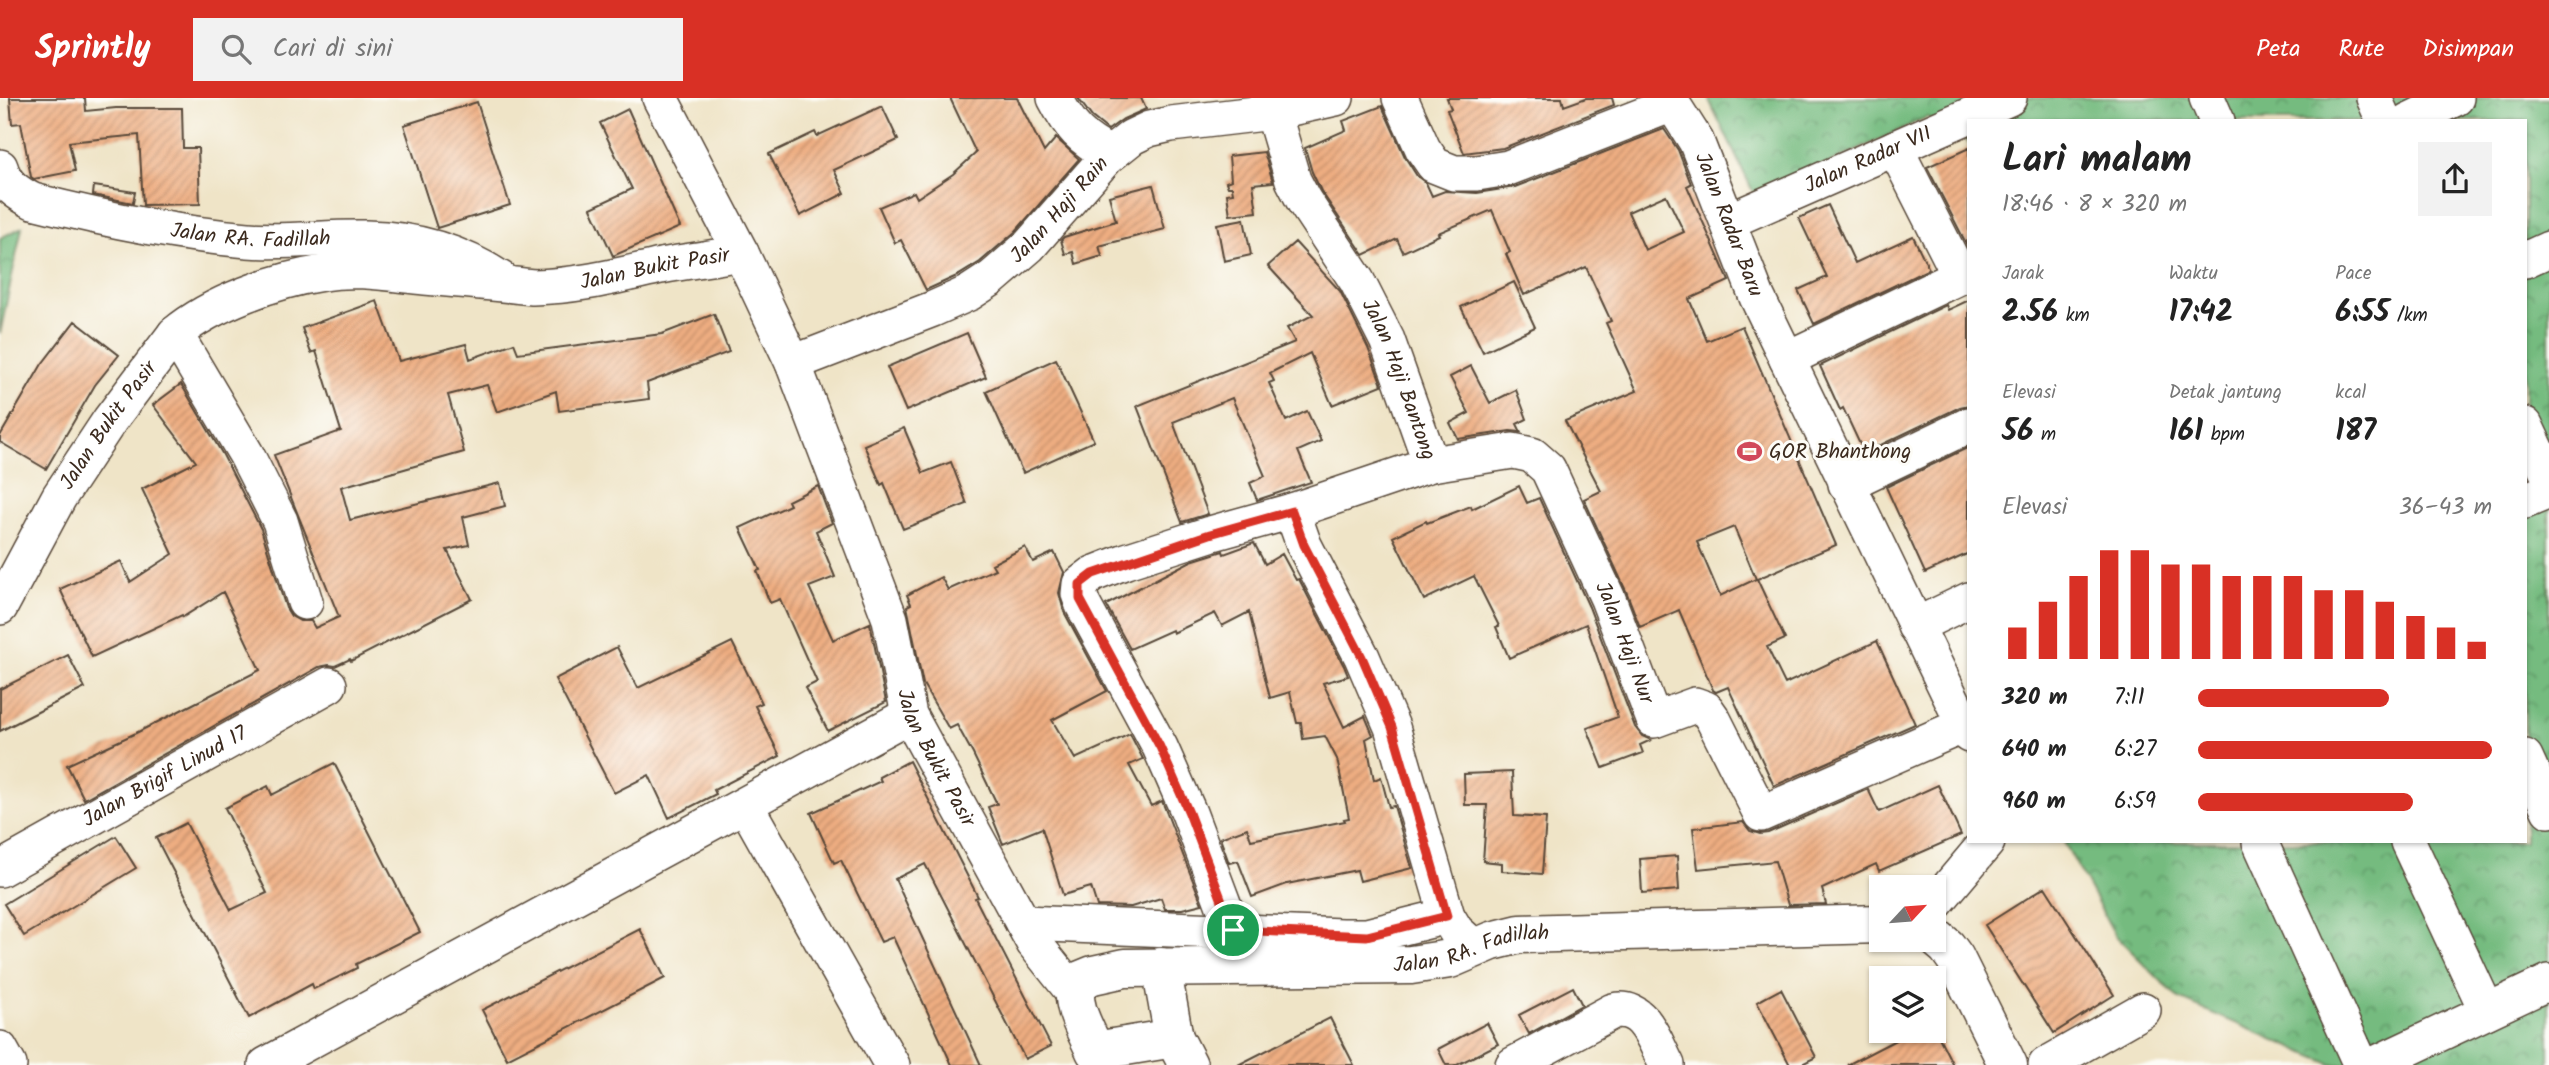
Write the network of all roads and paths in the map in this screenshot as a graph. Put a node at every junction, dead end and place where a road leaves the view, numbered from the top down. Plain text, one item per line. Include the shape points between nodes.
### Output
1 (660, 98) edge
2 (1055, 98) edge
3 (1336, 98) edge
4 (1400, 98) edge
5 (2009, 98) edge
6 (2207, 98) edge
7 (2374, 98) edge
8 (2456, 98) edge
9 (1665, 101) edge
10 (1192, 109) edge
11 (1273, 112) junction
12 (2216, 119) edge
13 (2383, 119) edge
14 (2412, 119) edge
15 (1895, 148) junction
16 (1110, 154) junction
17 (0, 167) edge
18 (1729, 221) junction
19 (2549, 249) edge
20 (741, 253) junction
21 (2527, 259) edge
22 (1964, 274) edge
23 (510, 284) junction
24 (176, 334) junction
25 (1787, 359) junction
26 (793, 363) junction
27 (1967, 426) edge
28 (2527, 429) edge
29 (1431, 464) junction
30 (2549, 477) edge
31 (1846, 484) junction
32 (2549, 491) edge
33 (2527, 501) edge
34 (1292, 511) junction
35 (1967, 601) edge
36 (305, 602) dead end
37 (0, 607) edge
38 (1915, 626) junction
39 (329, 685) dead end
40 (909, 715) junction
41 (1966, 730) edge
42 (2527, 761) edge
43 (746, 806) junction
44 (2549, 810) edge
45 (1986, 843) edge
46 (2260, 843) edge
47 (2408, 843) edge
48 (0, 869) edge
49 (1946, 891) edge
50 (1447, 916) junction
51 (1023, 923) junction
52 (1869, 924) edge
53 (1233, 930) junction
54 (1946, 946) edge
55 (1475, 948) junction
56 (1161, 967) junction
57 (2549, 982) edge
58 (1074, 993) junction
59 (2143, 1010) dead end
60 (2487, 1011) junction
61 (0, 1049) edge
62 (1181, 1051) edge
63 (1095, 1058) edge
64 (9, 1065) edge
65 (265, 1065) edge
66 (892, 1065) edge
67 (1513, 1065) edge
68 (1667, 1065) edge
69 (2008, 1065) edge
70 (2046, 1065) edge
71 (2361, 1065) edge
72 (2373, 1065) edge

1 - 20 street
2 - 16 street via 1068,122 1088,142
3 - 11 street, Jalan Haji Rain
4 - 9 street via 1434,165 1454,173 1508,168
5 - 15 street, Jalan Radar VII
6 - 12 street
7 - 13 street
8 - 14 street
9 - 18 street, Jalan Radar Baru via 1696,141
10 - 11 street, Jalan Haji Rain
10 - 16 street, Jalan Haji Rain
11 - 29 street, Jalan Haji Bantong via 1293,180 1357,281 1387,340
15 - 18 street, Jalan Radar VII
15 - 22 street
16 - 26 street, Jalan Haji Rain via 1044,229 992,278 933,309
17 - 23 street, Jalan RA. Fadillah via 13,190 33,201 95,216 250,240 367,238 419,244 471,260
18 - 25 street, Jalan Radar Baru via 1757,297
19 - 21 street
20 - 23 street, Jalan Bukit Pasir via 582,285
20 - 26 street, Jalan Bukit Pasir
22 - 25 street
23 - 24 street, Jalan Bukit Pasir via 386,272 325,272 219,305
24 - 36 street via 270,500
24 - 37 street, Jalan Bukit Pasir via 59,497
25 - 31 street, Jalan Radar Baru
26 - 40 street, Jalan Bukit Pasir via 890,619
27 - 31 street
28 - 30 street
29 - 34 street, Jalan Haji Bantong
29 - 41 street, Jalan Haji Nur via 1513,451 1532,455 1548,469 1608,598 1654,720 1695,705 1706,709 1761,814
31 - 38 street, Jalan Radar Baru
32 - 33 street
34 - 50 street via 1392,727
34 - 53 street, Jalan Haji Bantong via 1126,561 1087,577 1079,588 1083,605 1160,747
35 - 38 street
38 - 41 street, Jalan Radar Baru
39 - 48 street, Jalan Brigif Linud 17
40 - 43 street
40 - 51 street, Jalan Bukit Pasir
42 - 44 street
43 - 65 street
43 - 66 street
45 - 49 street
46 - 71 street
47 - 60 street
50 - 53 street via 1367,936
50 - 55 street
51 - 53 street
51 - 58 street, Jalan Bukit Pasir
52 - 55 main road, Jalan RA. Fadillah via 1520,934
54 - 69 main road
55 - 56 main road, Jalan RA. Fadillah via 1450,960 1411,965
56 - 58 main road, Jalan RA. Fadillah via 1093,975 1076,982
56 - 62 main road
57 - 60 street
58 - 63 main road
59 - 70 street
60 - 72 street
61 - 64 street
62 - 63 main road
67 - 68 street via 1624,1009 1644,1021

